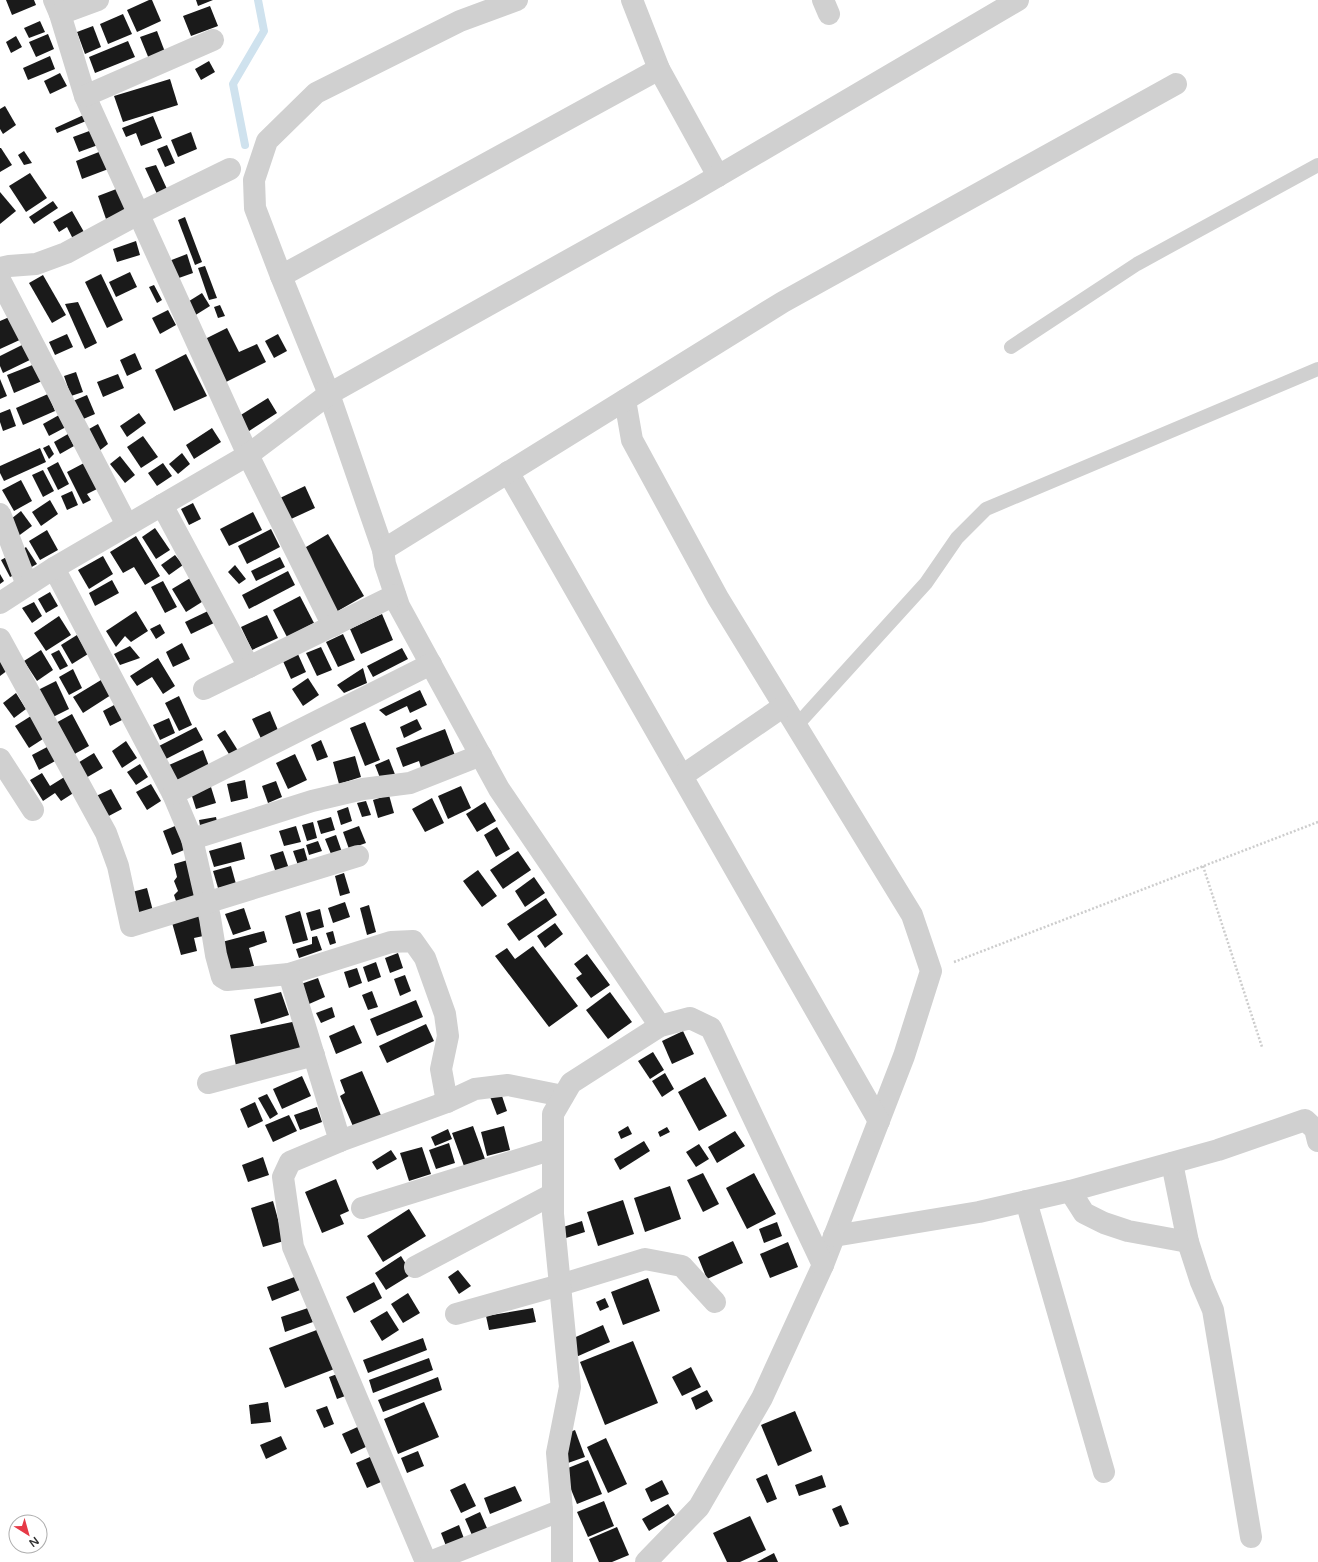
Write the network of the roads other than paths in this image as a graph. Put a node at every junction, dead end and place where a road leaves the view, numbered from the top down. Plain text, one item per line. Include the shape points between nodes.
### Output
1 (98, 0) edge
2 (517, 0) edge
3 (632, 0) edge
4 (1018, 0) edge
5 (57, 7) edge
6 (213, 40) dead end
7 (659, 70) junction
8 (1176, 84) dead end
9 (85, 96) junction
10 (1318, 165) edge
11 (230, 169) dead end
12 (718, 176) junction
13 (140, 213) junction
14 (0, 268) edge
15 (281, 276) junction
16 (0, 280) edge
17 (1011, 347) dead end
18 (1318, 369) edge
19 (329, 394) junction
20 (625, 400) junction
21 (248, 455) junction
22 (508, 472) junction
23 (162, 505) junction
24 (0, 514) edge
25 (127, 525) junction
26 (383, 550) junction
27 (54, 568) junction
28 (27, 586) junction
29 (396, 595) junction
30 (0, 603) edge
31 (333, 626) junction
32 (0, 639) edge
33 (431, 664) junction
34 (249, 667) junction
35 (204, 689) dead end
36 (784, 706) junction
37 (797, 726) junction
38 (481, 755) junction
39 (0, 759) edge
40 (682, 776) junction
41 (173, 794) junction
42 (33, 810) dead end
43 (192, 839) junction
44 (358, 856) dead end
45 (206, 902) junction
46 (289, 974) junction
47 (660, 1026) junction
48 (314, 1055) junction
49 (208, 1083) dead end
50 (563, 1096) junction
51 (447, 1102) junction
52 (879, 1121) junction
53 (340, 1141) junction
54 (1318, 1141) edge
55 (553, 1149) junction
56 (1172, 1163) junction
57 (1070, 1191) junction
58 (553, 1194) junction
59 (1026, 1201) junction
60 (362, 1208) dead end
61 (834, 1236) junction
62 (1188, 1242) junction
63 (823, 1265) junction
64 (415, 1267) dead end
65 (560, 1285) junction
66 (715, 1302) dead end
67 (456, 1314) dead end
68 (1104, 1472) dead end
69 (562, 1510) junction
70 (1251, 1537) dead end
71 (426, 1562) edge
72 (430, 1562) edge
73 (562, 1562) edge
74 (646, 1562) edge

1 - 5 street
2 - 15 street via 460,21 316,93 267,141 254,180 255,208
3 - 7 street
4 - 12 street
5 - 9 street
6 - 9 street
7 - 12 street
7 - 15 street
8 - 20 street via 783,302
9 - 13 street
10 - 17 lane via 1137,264
11 - 13 street
12 - 19 street
13 - 14 street via 66,253 36,264
13 - 21 street
15 - 19 street
16 - 25 street
18 - 37 lane via 986,509 956,538 926,583
19 - 21 street
19 - 26 street
20 - 22 street
20 - 36 street via 632,440 718,598
21 - 23 street
21 - 31 street
22 - 26 street
22 - 40 street
23 - 25 street
23 - 34 street
24 - 28 street
25 - 27 street
26 - 29 street
27 - 28 street
27 - 41 street
28 - 30 street
29 - 31 street
29 - 33 street via 399,606
31 - 34 street
32 - 45 street via 106,833 118,866 131,926
33 - 38 street
33 - 41 street
34 - 35 street
36 - 37 street
36 - 40 street
37 - 52 street via 912,915 931,971 904,1056
38 - 43 street via 410,783 363,789 312,801
38 - 47 street via 500,789
39 - 42 street
40 - 52 street
41 - 43 street
43 - 45 street
44 - 45 street
45 - 46 street via 222,977 227,980
46 - 48 street
46 - 51 street via 391,942 413,941 426,958 445,1014 448,1036 441,1069
47 - 50 street via 571,1083
47 - 63 street via 690,1018 711,1028
48 - 49 street
48 - 53 street
50 - 51 street via 508,1085 475,1089
50 - 55 street via 553,1114
51 - 53 street
52 - 61 street
53 - 71 street via 290,1162 282,1178 293,1247
54 - 56 street via 1315,1129 1305,1120
55 - 58 street
55 - 60 street
56 - 57 street
56 - 62 street
57 - 59 street
57 - 62 street via 1084,1213 1104,1223 1128,1232
58 - 64 street
58 - 65 street
59 - 61 street via 979,1212
59 - 68 street
61 - 63 street
62 - 70 street via 1213,1310
63 - 74 street via 762,1398 699,1507
65 - 66 street via 645,1259 682,1266
65 - 67 street
65 - 69 street via 570,1387 557,1453
69 - 72 street
69 - 73 street

